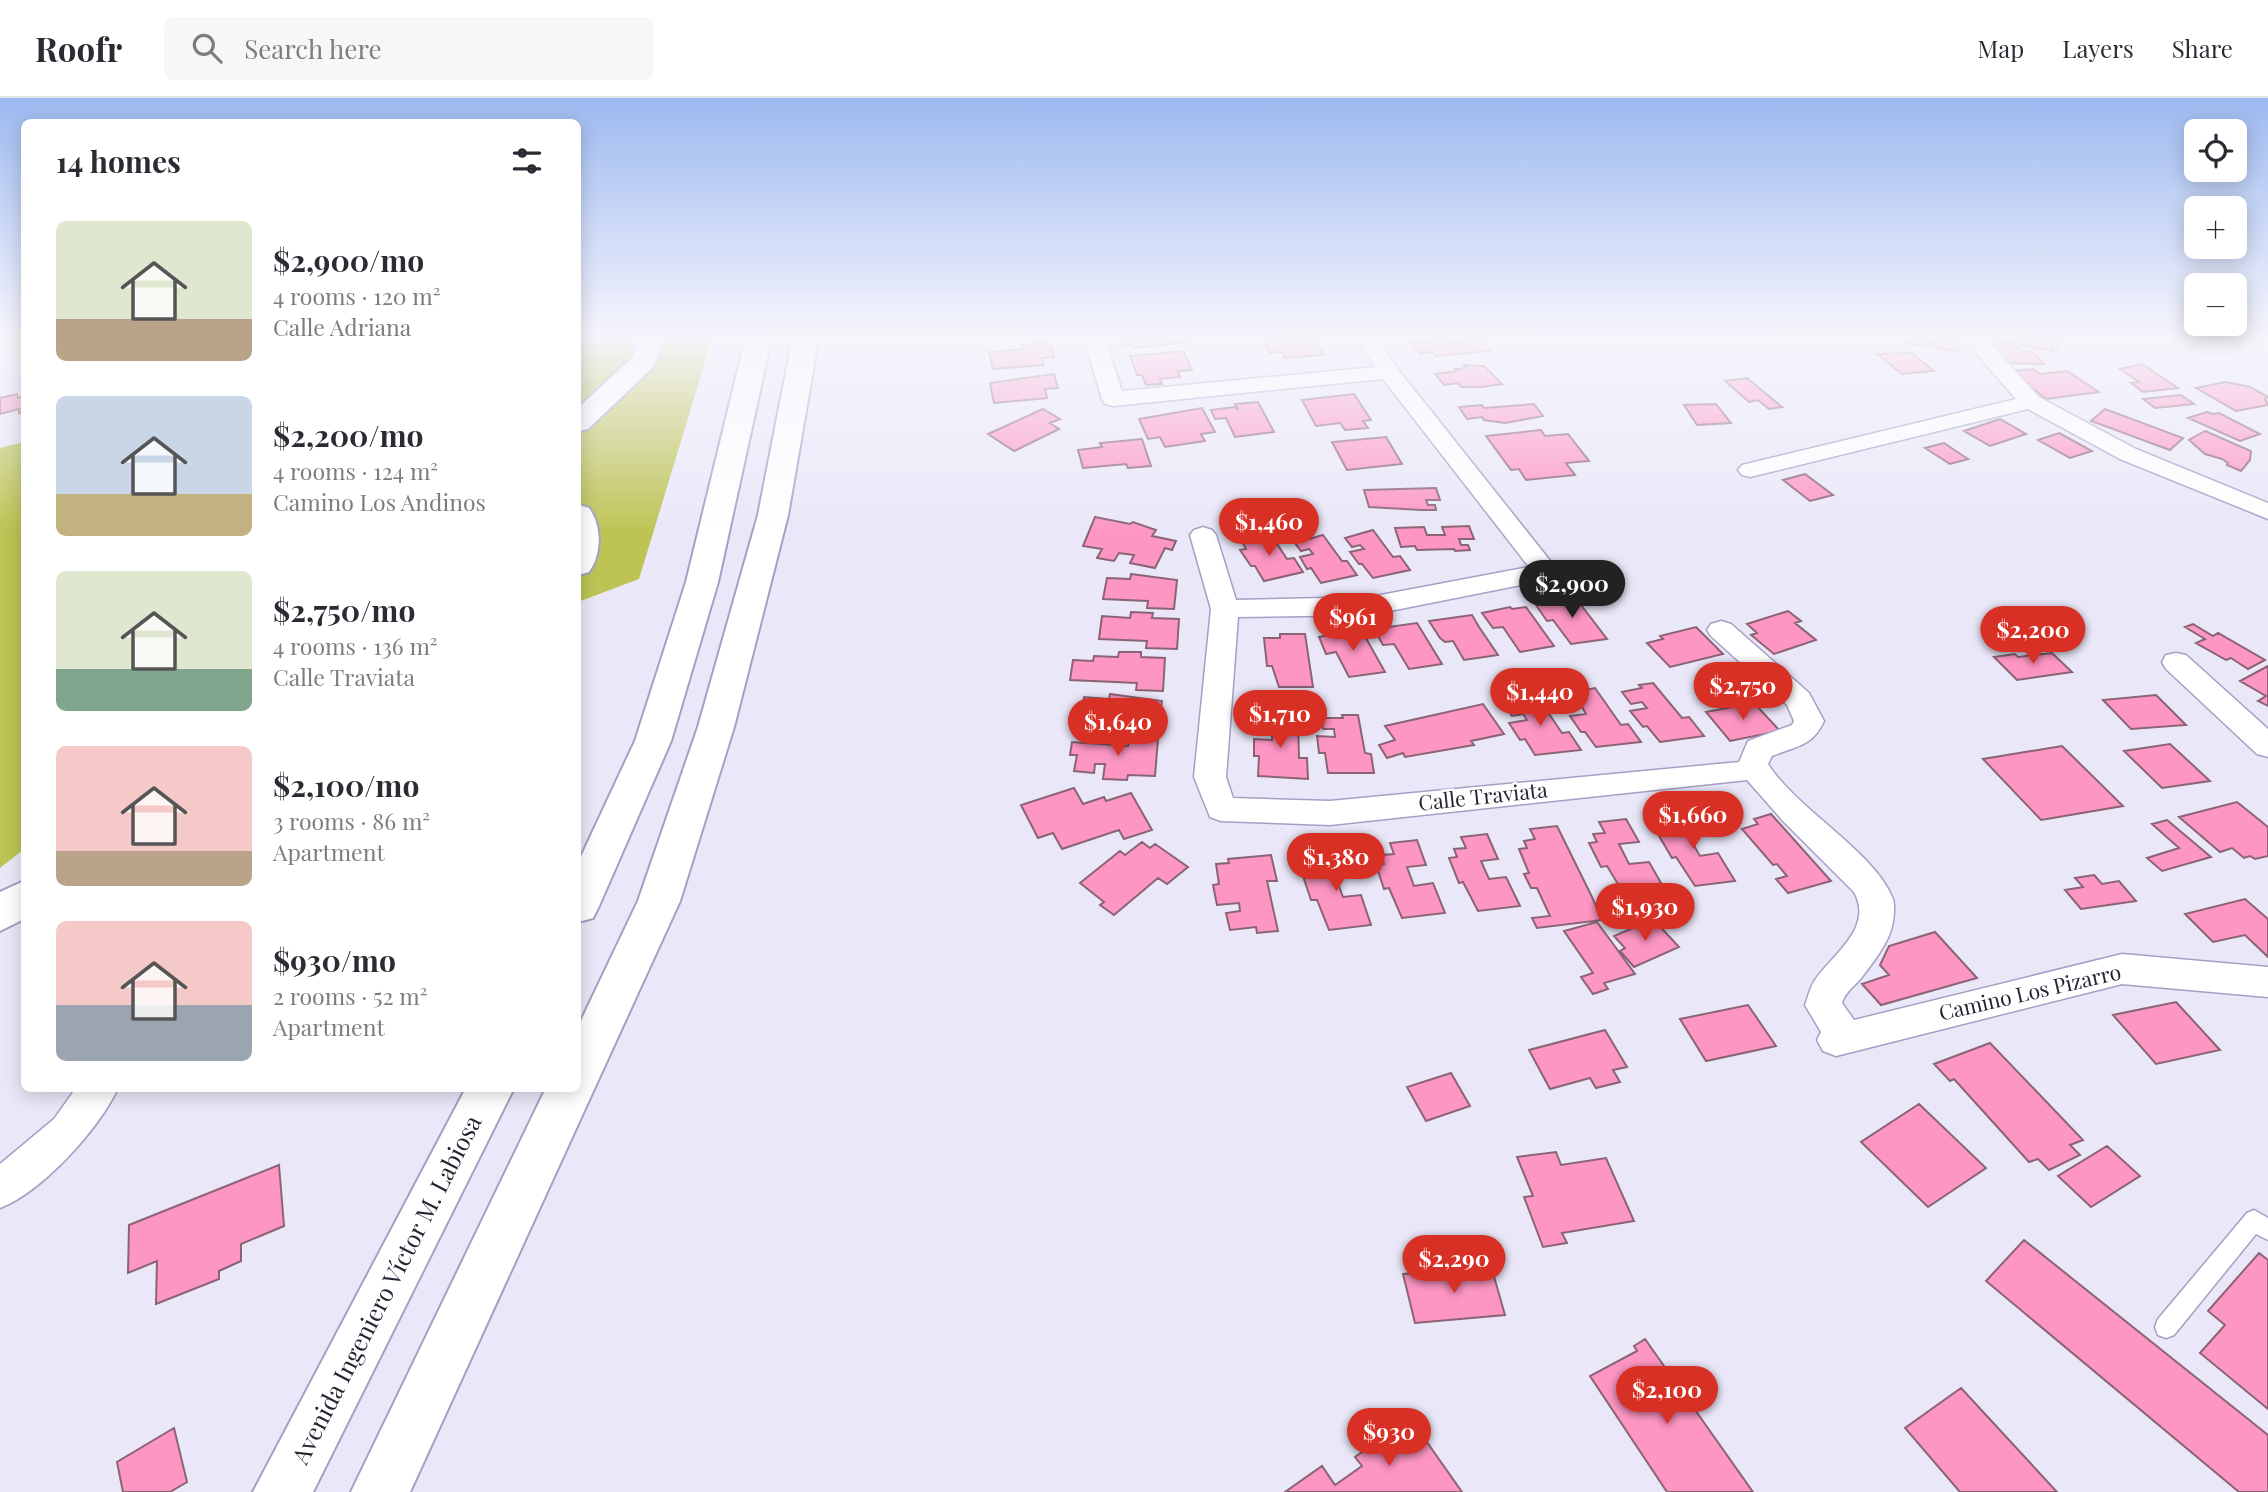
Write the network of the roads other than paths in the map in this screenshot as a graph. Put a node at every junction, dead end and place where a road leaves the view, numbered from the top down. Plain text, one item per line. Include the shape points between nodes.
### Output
1 (601, 401) edge
2 (745, 401) edge
3 (794, 401) edge
4 (1412, 401) edge
5 (2031, 402) joint
6 (581, 420) edge
7 (1750, 470) dead end
8 (2262, 504) edge
9 (581, 530) edge
10 (1203, 535) dead end
11 (581, 556) edge
12 (1224, 609) junction
13 (1721, 630) dead end
14 (2176, 662) dead end
15 (2268, 746) edge
16 (1736, 772) dead end
17 (21, 899) edge
18 (581, 899) edge
19 (0, 914) edge
20 (2268, 982) edge
21 (581, 1068) edge
22 (96, 1092) edge
23 (489, 1092) edge
24 (568, 1092) edge
25 (0, 1189) edge
26 (2268, 1230) edge
27 (2166, 1327) dead end
28 (282, 1492) edge
29 (380, 1492) edge

1 - 6 main road
2 - 18 main road via 702,582 653,741
3 - 21 main road via 773,515 716,727 659,901
4 - 12 street via 1546,572 1370,606
5 - 7 street
5 - 8 street via 2128,454
9 - 11 main road
10 - 12 street
12 - 16 street, Calle Traviata via 1210,777 1221,809 1330,813
13 - 20 street, Camino Los Pizarro via 1799,700 1809,721 1804,732 1759,749 1753,764 1794,813 1866,883 1877,902 1875,928 1828,990 1823,1005 1841,1039 2122,969
14 - 15 street
17 - 19 main road
22 - 25 street via 68,1132
23 - 28 main road, Avenida Ingeniero Víctor M. Labiosa
24 - 29 main road
26 - 27 lane via 2254,1220

